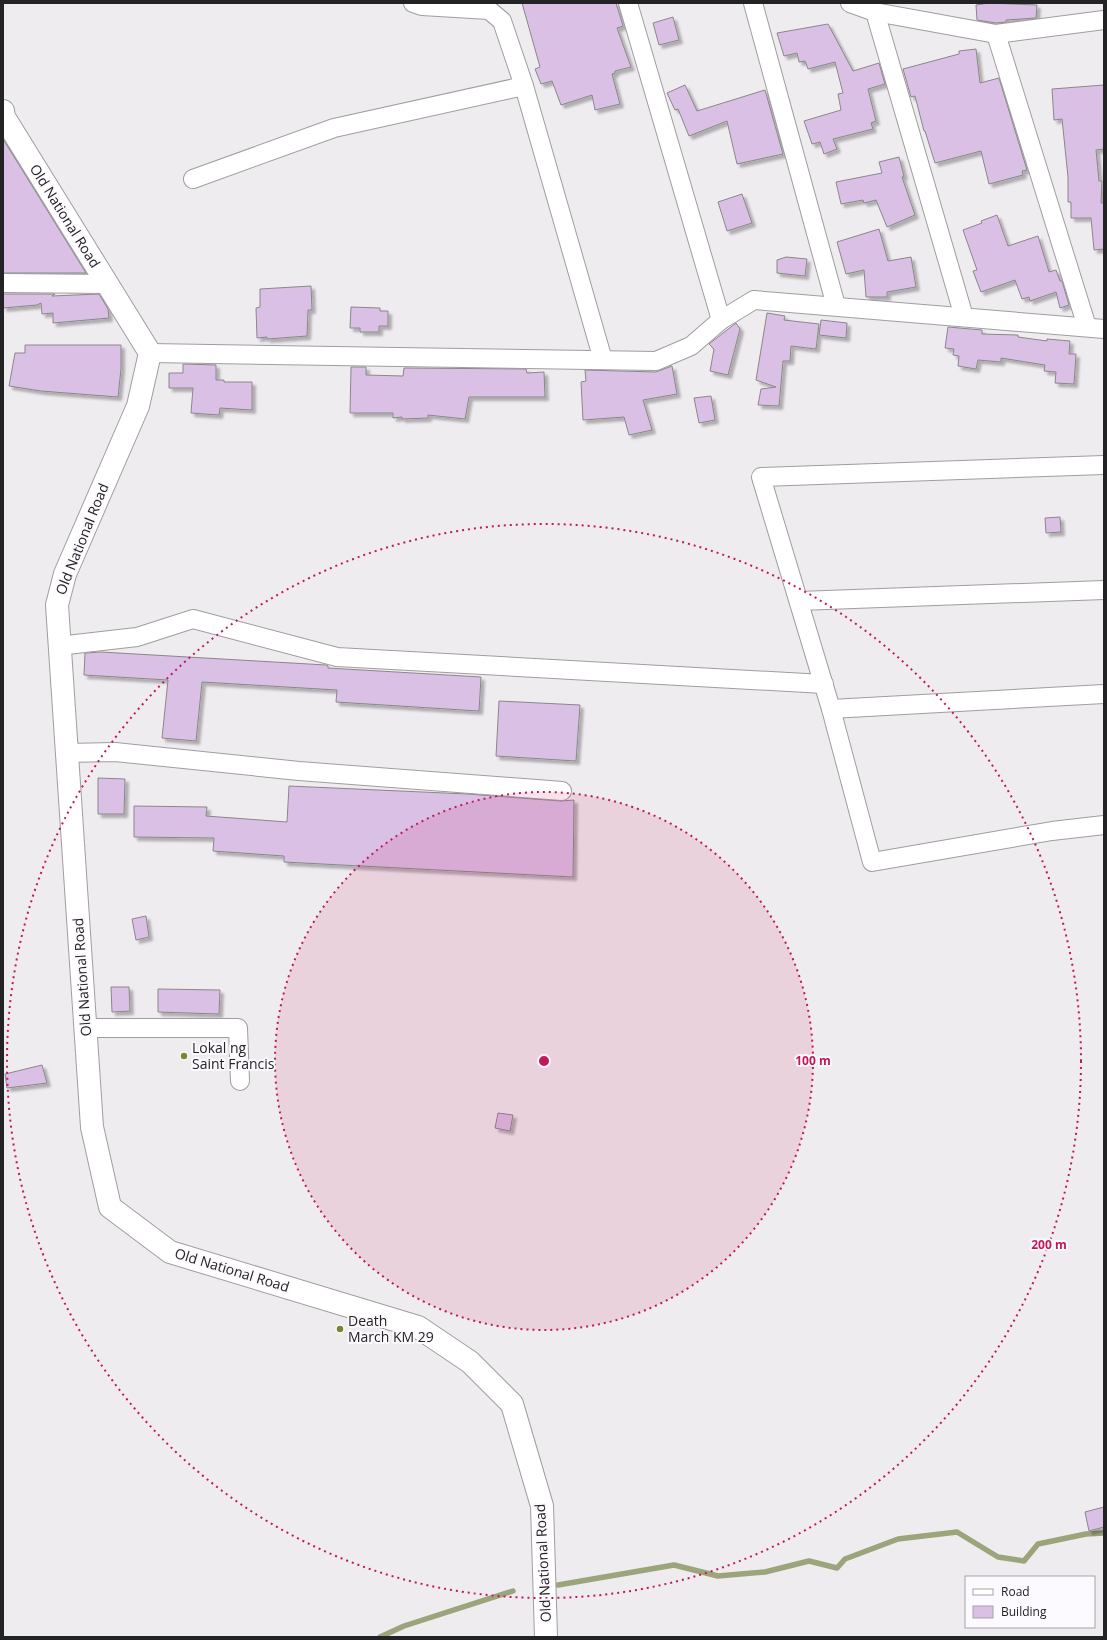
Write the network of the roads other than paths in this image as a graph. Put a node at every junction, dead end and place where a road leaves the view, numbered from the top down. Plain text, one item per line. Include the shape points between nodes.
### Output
1 (413, 3) edge
2 (628, 3) edge
3 (752, 3) edge
4 (850, 3) edge
5 (875, 12) junction
6 (1104, 20) edge
7 (996, 34) junction
8 (524, 86) junction
9 (3, 111) edge
10 (193, 179) dead end
11 (3, 283) edge
12 (107, 284) junction
13 (836, 306) junction
14 (964, 317) junction
15 (721, 320) junction
16 (1095, 328) edge
17 (150, 353) junction
18 (604, 360) junction
19 (1104, 465) edge
20 (1104, 590) edge
21 (799, 601) junction
22 (58, 646) junction
23 (824, 684) junction
24 (1104, 694) edge
25 (831, 709) junction
26 (66, 753) junction
27 (562, 792) dead end
28 (1104, 825) edge
29 (86, 1028) junction
30 (240, 1081) dead end
31 (546, 1637) edge

1 - 8 street via 422,6 489,10 502,21
2 - 15 street
3 - 13 street
4 - 5 street
5 - 7 street
5 - 14 street
6 - 7 street
7 - 16 street
8 - 10 street via 334,128
8 - 18 street
9 - 12 main road, Old National Road via 4,117
11 - 12 street
12 - 17 main road, Old National Road
13 - 14 street
13 - 15 street via 754,300
14 - 16 street
15 - 18 street via 691,346 656,361
17 - 18 street
17 - 22 main road, Old National Road via 138,406 59,589
19 - 21 street via 761,477
20 - 21 street
21 - 23 street
22 - 23 street via 137,637 193,619 337,657
22 - 26 main road, Old National Road
23 - 25 street
24 - 25 street
25 - 28 street via 872,862 1052,831
26 - 27 street via 116,752
26 - 29 main road, Old National Road
29 - 30 street via 238,1028
29 - 31 main road, Old National Road via 92,1127 110,1207 170,1252 418,1327 470,1362 512,1404 542,1506

